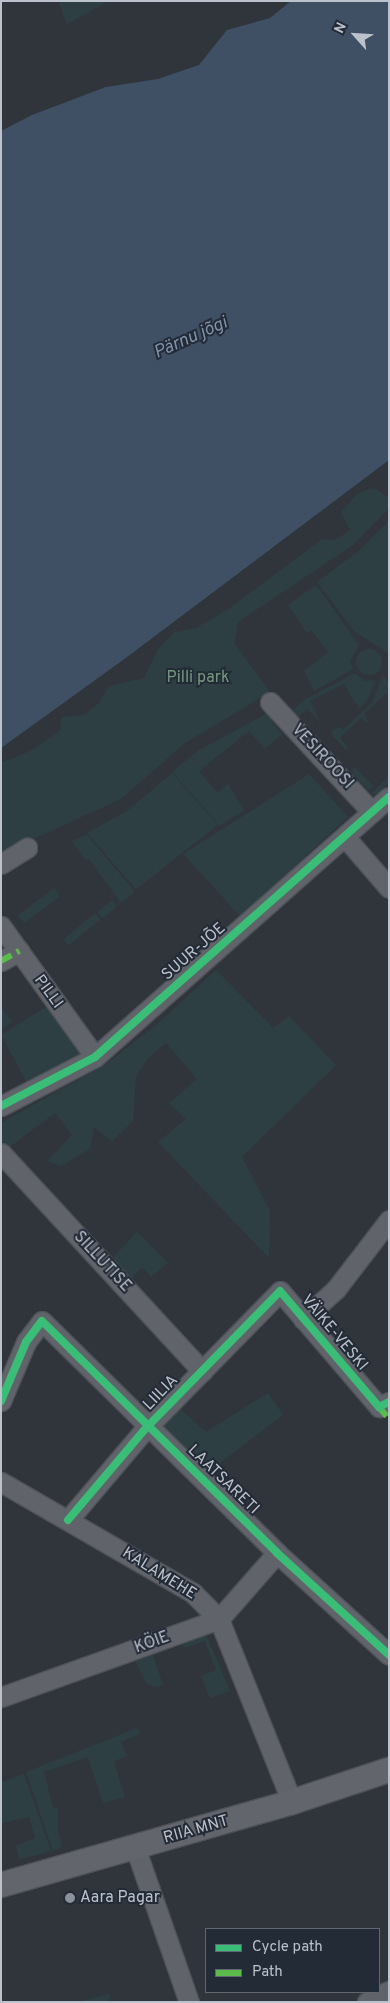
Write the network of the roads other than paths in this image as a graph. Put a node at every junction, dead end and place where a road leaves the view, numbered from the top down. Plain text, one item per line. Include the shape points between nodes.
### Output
1 (270, 702) dead end
2 (389, 797) edge
3 (372, 812) junction
4 (345, 837) junction
5 (27, 848) dead end
6 (1, 864) edge
7 (389, 888) edge
8 (1, 926) edge
9 (19, 951) junction
10 (1, 961) edge
11 (95, 1057) junction
12 (1, 1106) edge
13 (1, 1153) edge
14 (389, 1220) edge
15 (280, 1291) joint
16 (303, 1319) junction
17 (202, 1371) junction
18 (1, 1401) edge
19 (385, 1409) edge
20 (148, 1427) junction
21 (1, 1482) edge
22 (68, 1520) junction
23 (277, 1553) junction
24 (219, 1619) junction
25 (389, 1655) edge
26 (1, 1697) edge
27 (389, 1770) edge
28 (292, 1802) junction
29 (134, 1847) junction
30 (1, 1885) edge
31 (389, 1990) edge
32 (189, 2002) edge
33 (367, 2002) edge

1 - 3 street, VESIROOSI
2 - 3 street, SUUR-JÕE
3 - 4 street, SUUR-JÕE
4 - 7 street
4 - 11 street, SUUR-JÕE
5 - 6 street
8 - 9 street, PILLI
9 - 10 street
9 - 11 street, PILLI
11 - 12 street, SUUR-JÕE
13 - 17 street, SILLUTISE
14 - 16 street via 336,1289
15 - 16 street, VÄIKE-VESKI
15 - 17 street, LIILIA
16 - 19 street, VÄIKE-VESKI
17 - 20 street, LIILIA
18 - 20 street, LAATSARETI via 26,1342 42,1321
20 - 22 street, LIILIA
20 - 23 street, LAATSARETI
21 - 22 street, KALAMEHE
22 - 24 street, KALAMEHE via 193,1593
23 - 24 street, KÖIE
23 - 25 street, LAATSARETI
24 - 26 street, KÖIE
24 - 28 street, KALAMEHE
27 - 28 main road, RIIA MNT
28 - 29 main road, RIIA MNT
29 - 30 main road, RIIA MNT
29 - 32 street
31 - 33 street

